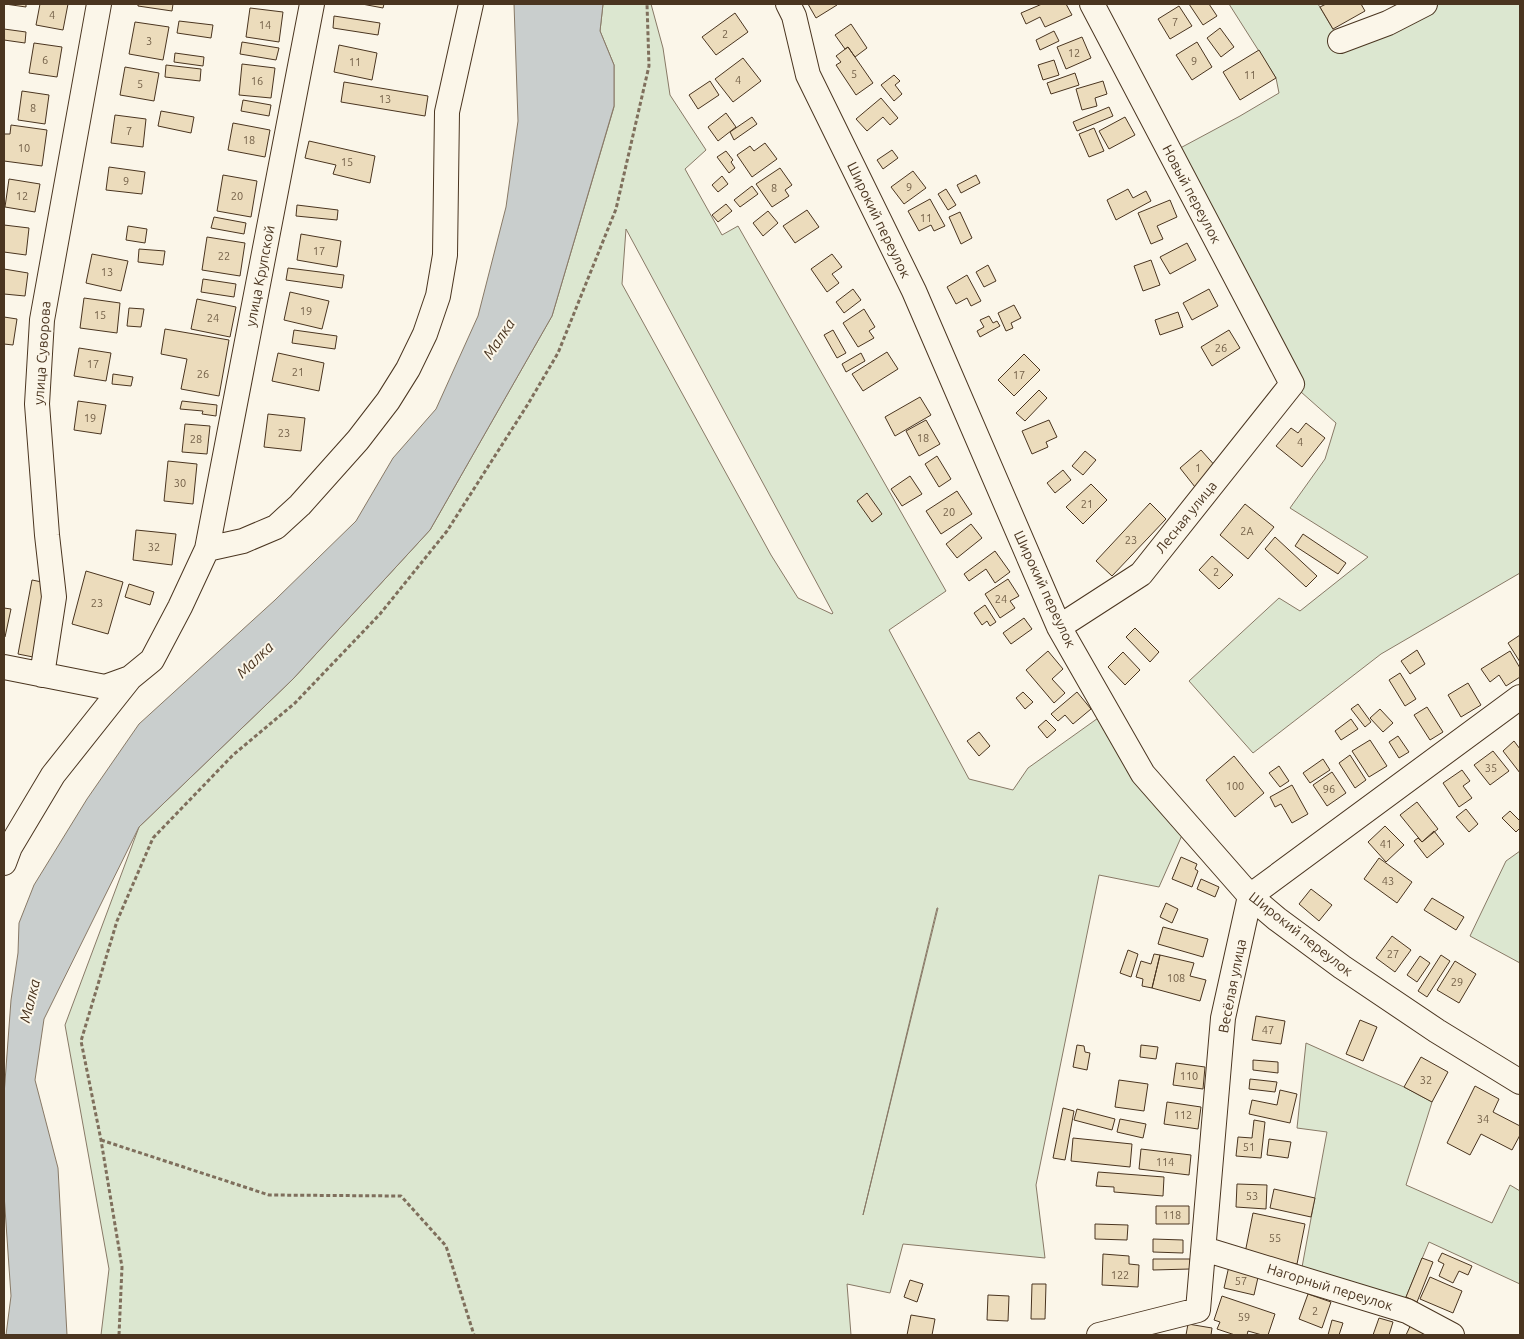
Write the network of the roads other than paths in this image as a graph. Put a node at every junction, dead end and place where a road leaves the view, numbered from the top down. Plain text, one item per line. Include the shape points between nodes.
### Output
1 (99, 4) edge
2 (312, 4) edge
3 (471, 4) edge
4 (788, 4) edge
5 (1092, 4) edge
6 (1425, 4) edge
7 (1340, 41) dead end
8 (1292, 384) joint
9 (207, 549) junction
10 (1059, 626) junction
11 (4, 667) edge
12 (42, 675) junction
13 (130, 678) junction
14 (1520, 697) edge
15 (4, 863) edge
16 (1250, 896) junction
17 (1520, 1082) edge
18 (1204, 1249) junction
19 (1099, 1335) edge
20 (1452, 1335) edge

1 - 12 street, улица Суворова via 42,320 37,404 54,597
2 - 9 street, улица Крупской
3 - 9 street via 447,112 445,255 438,296 426,334 388,401 300,506 276,527 243,542
4 - 10 street, Широкий переулок via 794,16 808,75 914,290
5 - 8 street, Новый переулок
6 - 7 street via 1388,23
8 - 10 street, Лесная улица via 1141,574
9 - 13 street, улица Крупской via 152,660
10 - 16 street, Широкий переулок via 1143,774
11 - 12 street
12 - 13 street via 105,687
13 - 15 street via 53,775 10,847
14 - 16 street
16 - 17 street, Широкий переулок via 1342,967
16 - 18 street, Весёлая улица via 1223,1018
18 - 19 street, Весёлая улица via 1198,1310
18 - 20 street, Нагорный переулок via 1407,1311

